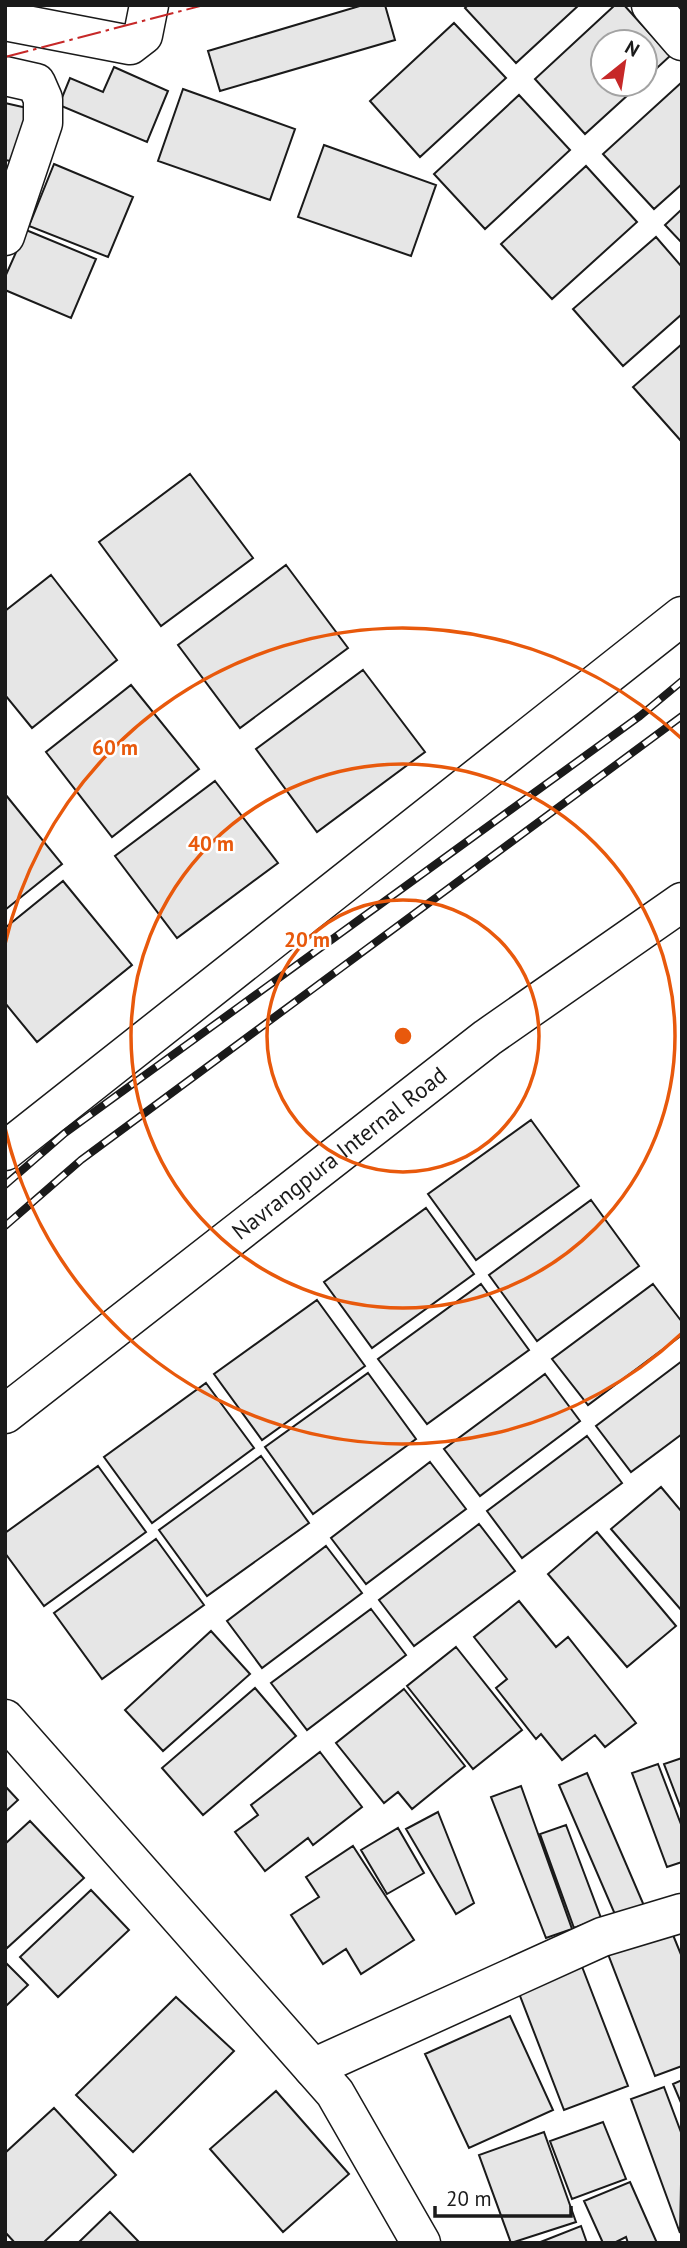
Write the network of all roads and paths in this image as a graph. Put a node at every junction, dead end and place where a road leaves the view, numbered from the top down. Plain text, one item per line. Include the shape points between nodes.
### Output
1 (149, 5) edge
2 (651, 5) edge
3 (5, 21) edge
4 (682, 41) edge
5 (5, 76) edge
6 (5, 236) edge
7 (682, 616) edge
8 (682, 902) edge
9 (5, 1151) edge
10 (5, 1414) edge
11 (5, 1720) edge
12 (682, 1913) edge
13 (313, 2068) junction
14 (421, 2243) edge

1 - 3 street via 142,36 130,45
2 - 4 street
5 - 6 street via 36,83 43,99 43,123
7 - 9 street
8 - 10 street, Navrangpura Internal Road via 487,1038
11 - 13 street
12 - 13 street via 602,1937
13 - 14 street via 335,2093

